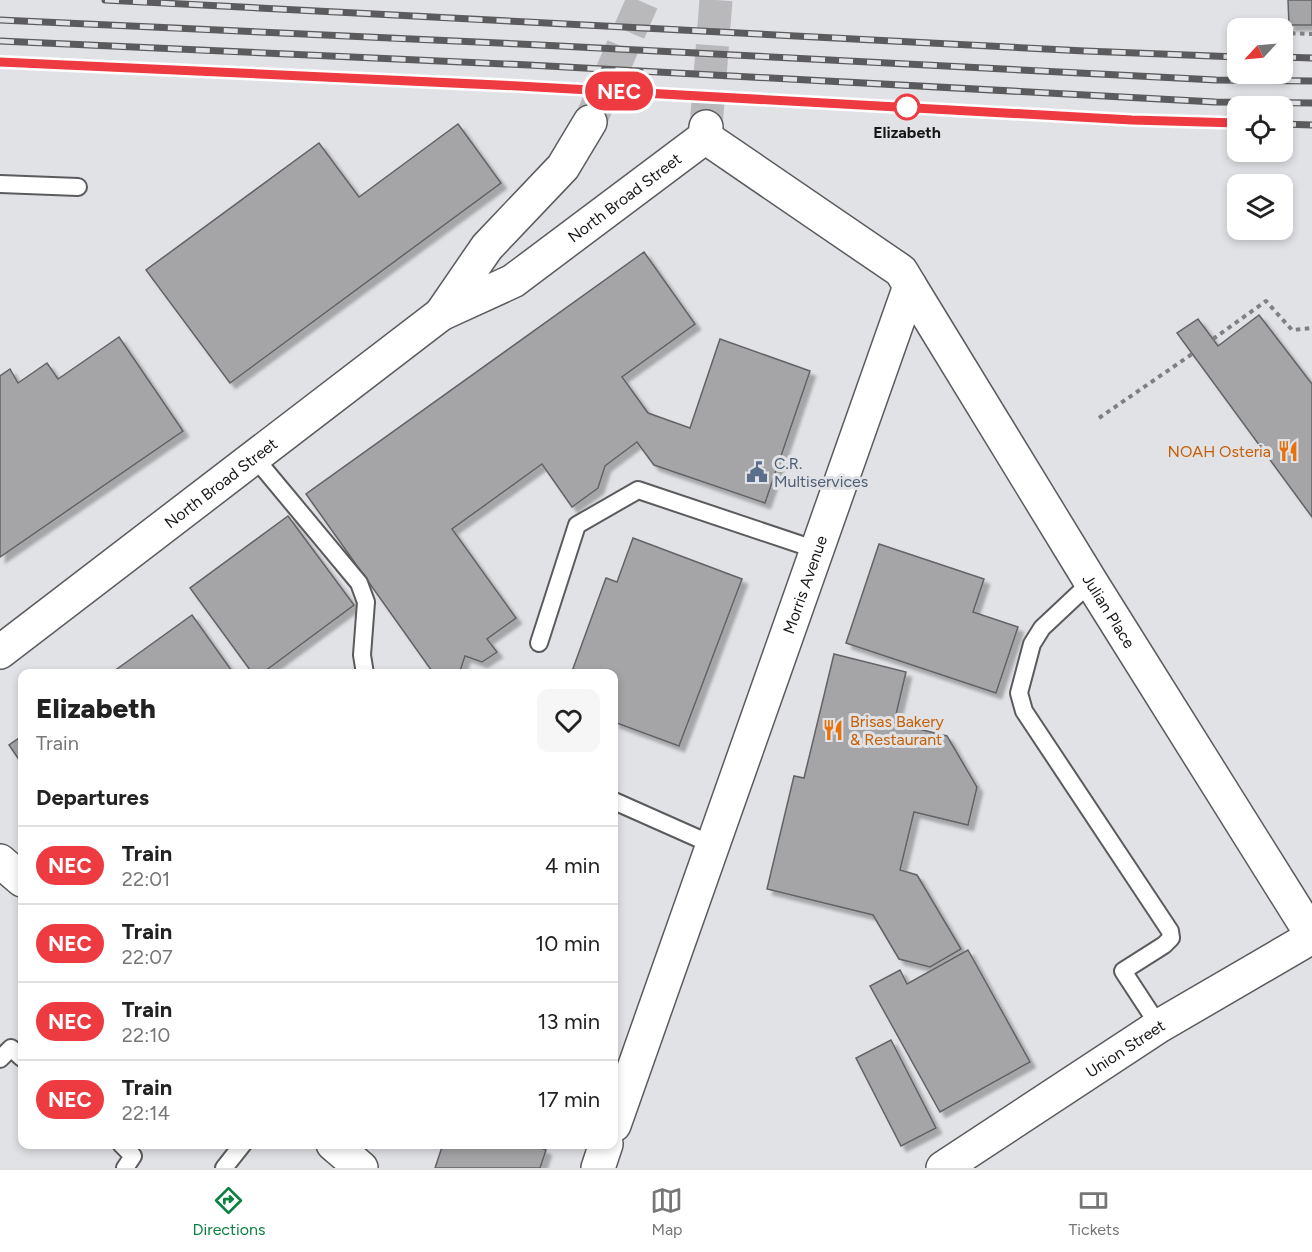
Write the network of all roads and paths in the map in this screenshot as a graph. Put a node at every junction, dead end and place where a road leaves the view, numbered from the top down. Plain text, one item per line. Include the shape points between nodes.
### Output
1 (1293, 33) edge
2 (1312, 34) edge
3 (590, 122) tunnel mouth
4 (0, 184) edge
5 (78, 187) dead end
6 (910, 286) junction
7 (441, 314) junction
8 (1312, 328) edge
9 (1213, 339) dead end
10 (1192, 354) dead end
11 (1099, 418) dead end
12 (255, 458) junction
13 (817, 550) junction
14 (1091, 582) junction
15 (539, 644) dead end
16 (0, 652) edge
17 (364, 669) edge
18 (618, 803) edge
19 (713, 845) junction
20 (0, 861) edge
21 (18, 877) edge
22 (1312, 936) edge
23 (1159, 1026) junction
24 (18, 1054) edge
25 (0, 1059) edge
26 (618, 1114) edge
27 (126, 1149) edge
28 (239, 1149) edge
29 (604, 1149) edge
30 (125, 1168) edge
31 (224, 1168) edge
32 (598, 1168) edge
33 (943, 1168) edge

1 - 2 path
3 - 7 street, North Broad Street via 563,167 487,247
4 - 5 lane
6 - 7 street, North Broad Street via 901,271 705,132 513,281
6 - 13 street, Morris Avenue
6 - 14 street, Julian Place
7 - 12 street, North Broad Street
8 - 9 path via 1292,330 1266,301
10 - 11 path
12 - 16 street, North Broad Street
12 - 17 lane via 360,583 366,602
13 - 15 lane via 638,490 577,525
13 - 19 street, Morris Avenue
14 - 22 street, Julian Place
14 - 23 lane via 1042,628 1032,644 1019,693 1024,711 1170,931 1172,938 1164,945 1123,971
18 - 19 lane
19 - 26 street, Morris Avenue
20 - 21 street
22 - 23 street, Union Street
23 - 33 street, Union Street
24 - 25 lane via 11,1048
27 - 30 lane via 133,1156
28 - 31 lane
29 - 32 street

